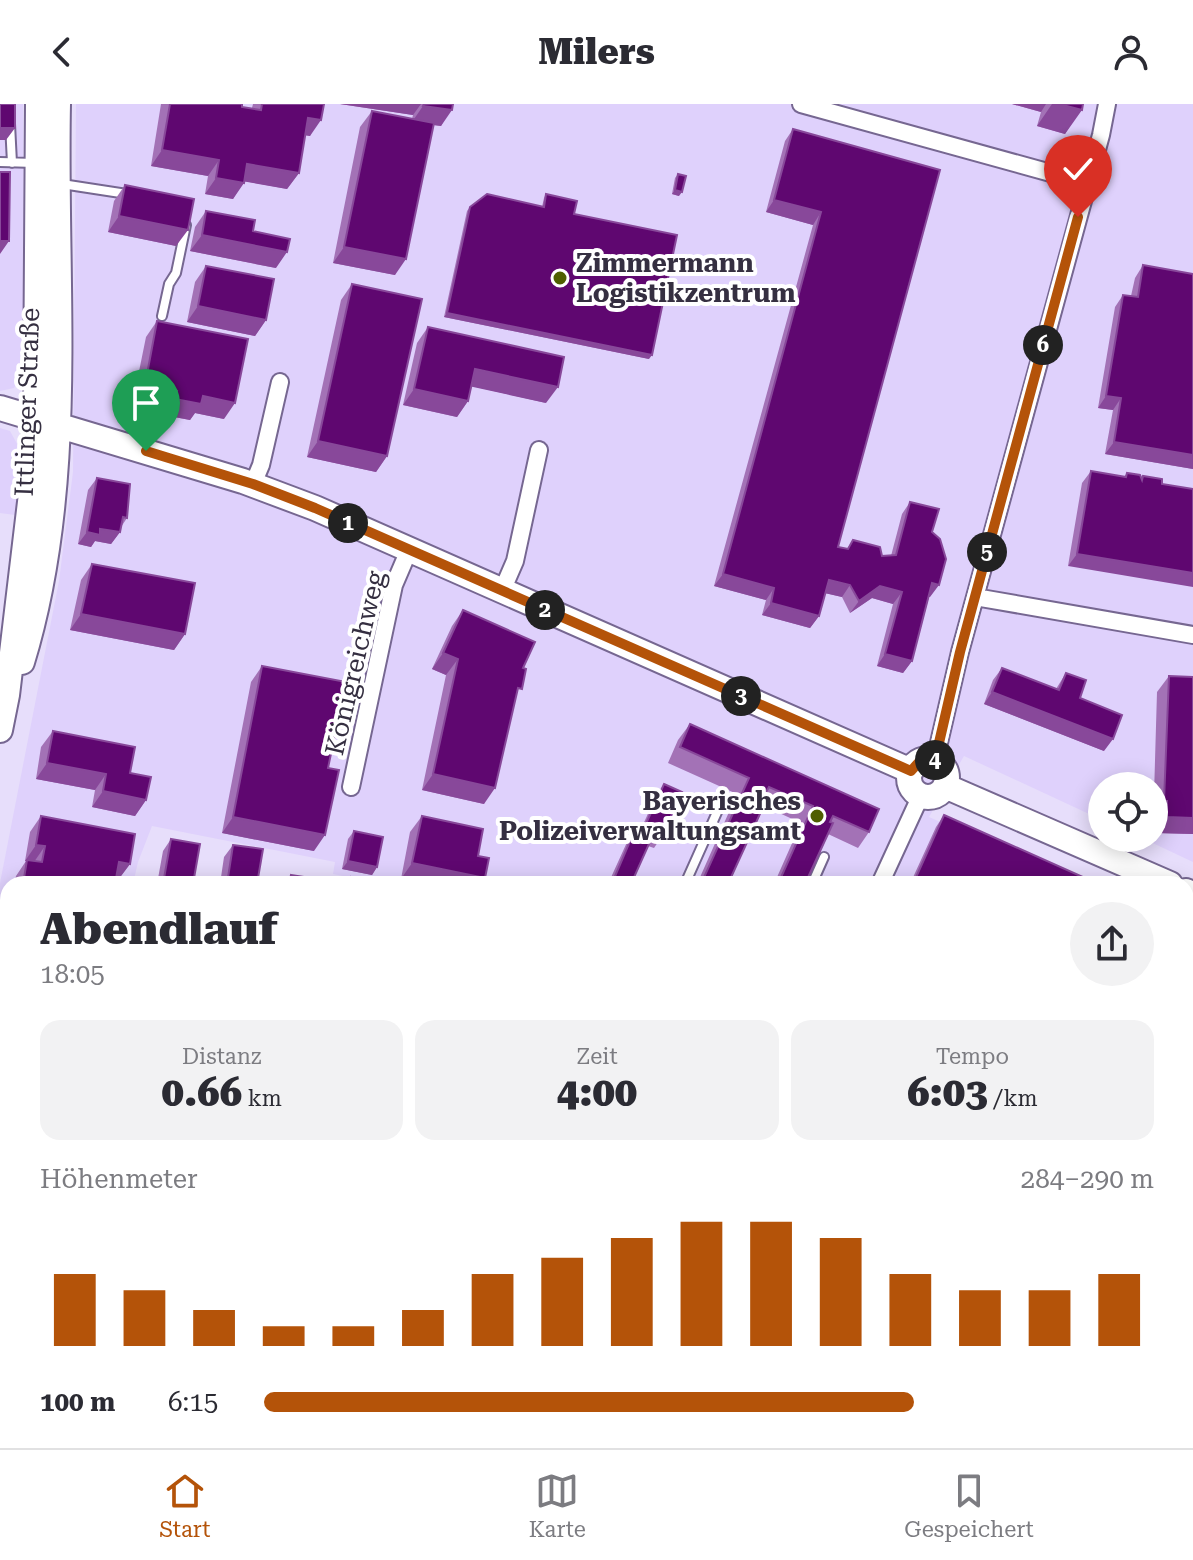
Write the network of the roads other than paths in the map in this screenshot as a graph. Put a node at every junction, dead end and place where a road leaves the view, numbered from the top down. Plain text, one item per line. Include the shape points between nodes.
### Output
1 (9, 104) edge
2 (38, 104) edge
3 (58, 104) edge
4 (801, 104) edge
5 (1107, 104) edge
6 (0, 162) edge
7 (12, 163) junction
8 (44, 177) junction
9 (1087, 183) junction
10 (144, 197) edge
11 (188, 218) edge
12 (162, 316) dead end
13 (280, 382) dead end
14 (0, 408) edge
15 (46, 423) junction
16 (539, 450) dead end
17 (253, 484) junction
18 (409, 550) junction
19 (502, 591) junction
20 (975, 597) junction
21 (1193, 635) edge
22 (0, 730) edge
23 (935, 760) junction
24 (911, 771) junction
25 (945, 786) junction
26 (351, 787) dead end
27 (921, 795) junction
28 (718, 810) dead end
29 (824, 857) edge
30 (689, 876) edge
31 (816, 876) edge
32 (884, 876) edge
33 (1152, 876) edge

1 - 7 lane
2 - 8 street, Ittlinger Straße
3 - 8 street, Ittlinger Straße
4 - 9 street
5 - 9 street
6 - 7 lane
7 - 8 lane
8 - 10 lane
8 - 15 street, Ittlinger Straße
9 - 20 street
11 - 12 lane
13 - 17 street
14 - 15 street
15 - 17 street
15 - 22 street, Ittlinger Straße
16 - 19 street via 515,561
17 - 18 street
18 - 19 street
18 - 26 street, Königreichweg via 394,585
19 - 24 street
20 - 21 street
20 - 23 street
23 - 24 street via 920,761
23 - 25 street via 944,766
24 - 27 street via 911,786
25 - 27 street via 936,795
25 - 33 street
27 - 32 street
28 - 30 lane
29 - 31 lane

